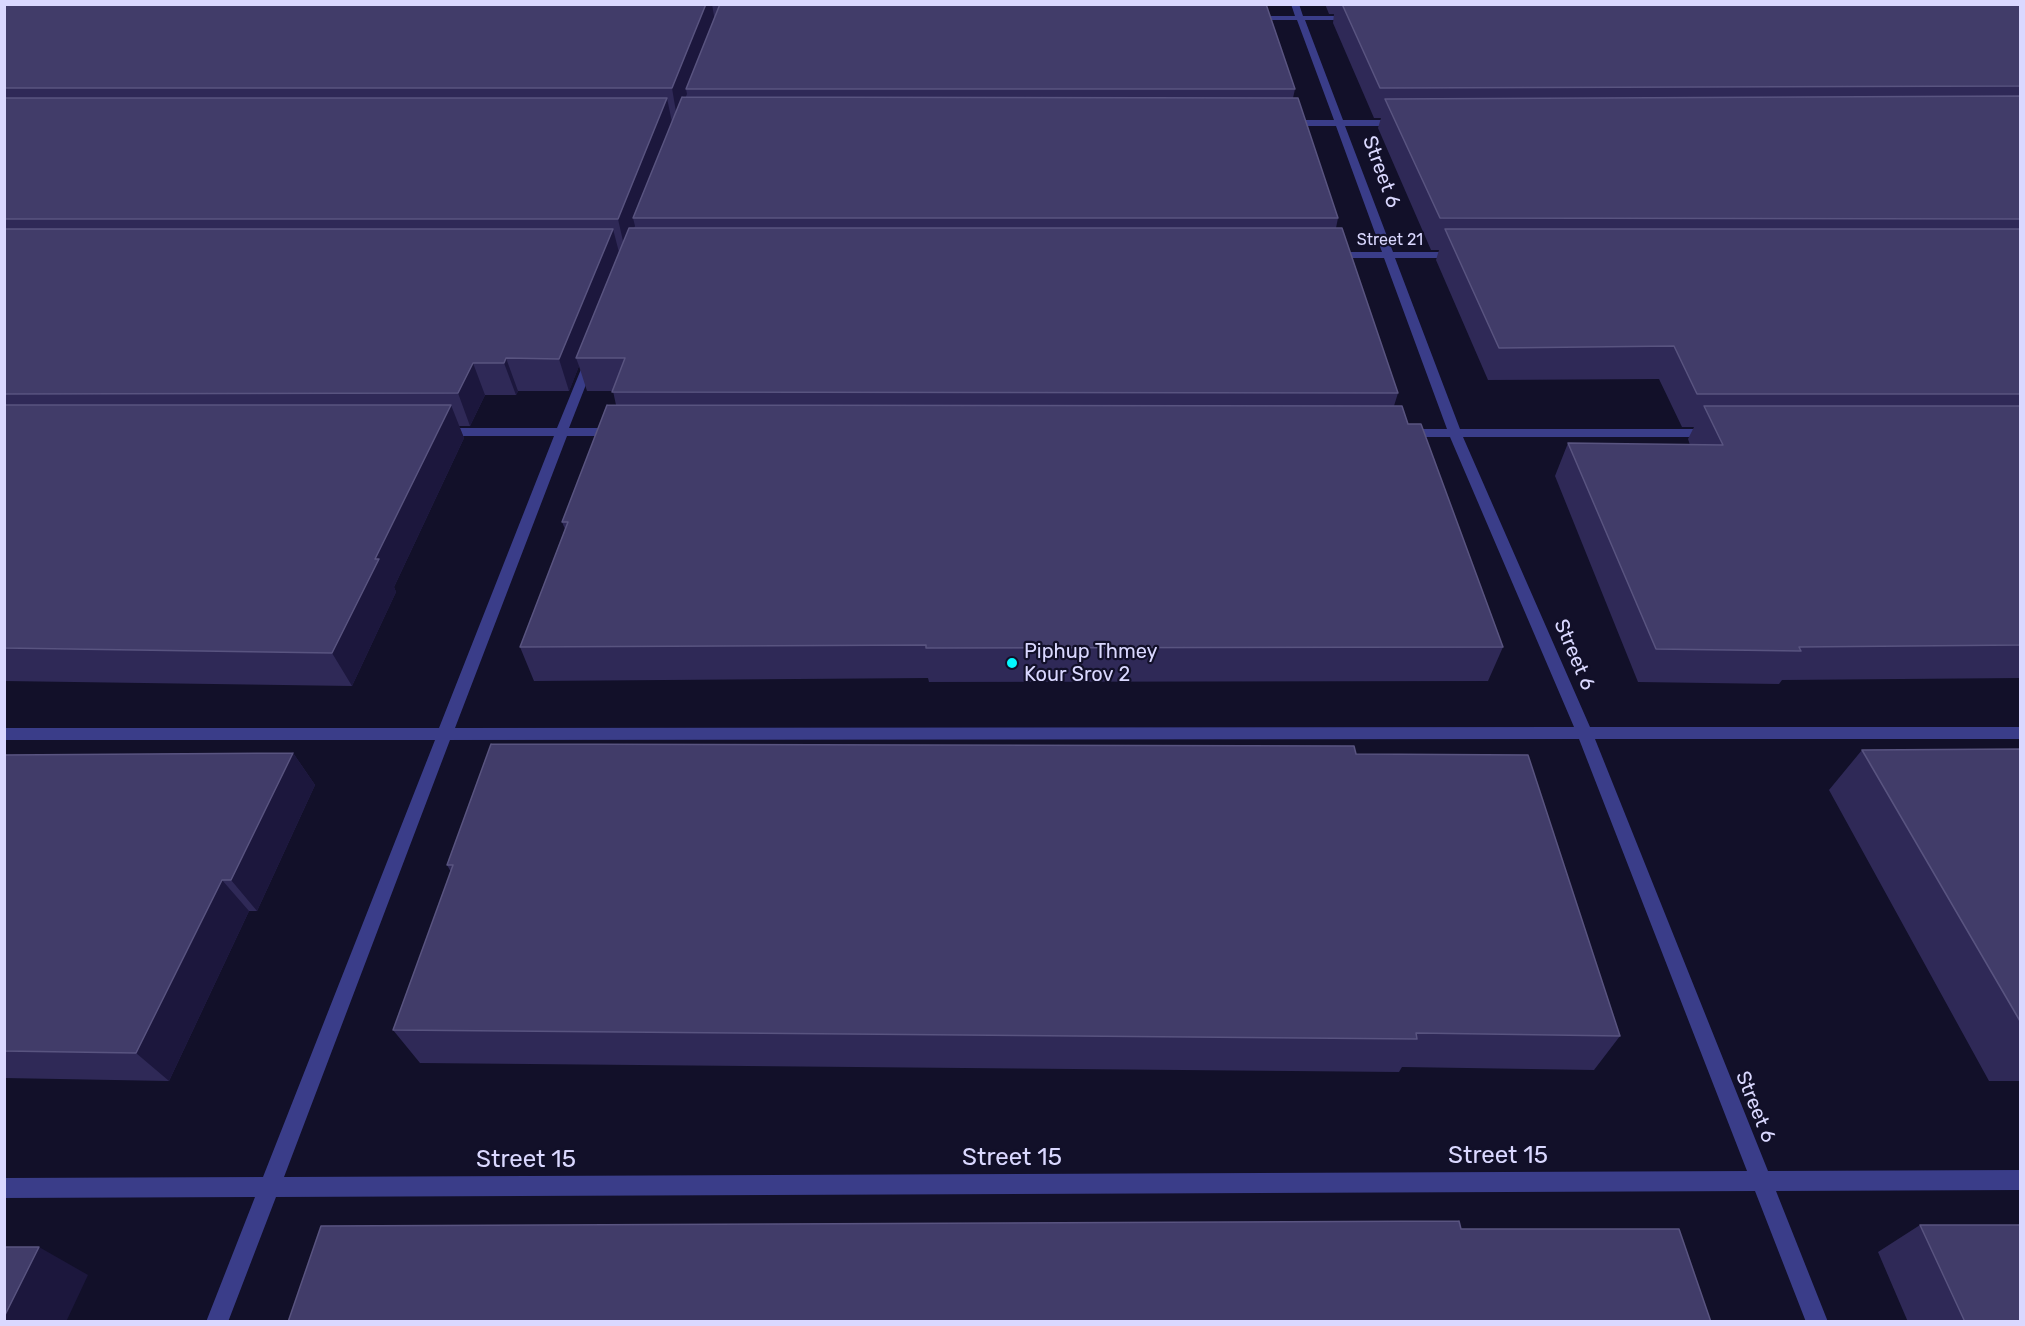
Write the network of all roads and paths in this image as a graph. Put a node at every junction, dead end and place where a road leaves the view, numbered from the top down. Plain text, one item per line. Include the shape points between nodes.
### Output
1 (1298, 11) edge
2 (1241, 18) edge
3 (1359, 18) edge
4 (1281, 123) edge
5 (1341, 123) junction
6 (1413, 123) edge
7 (1318, 255) edge
8 (1389, 255) junction
9 (1472, 255) edge
10 (596, 344) edge
11 (431, 432) edge
12 (561, 432) junction
13 (633, 432) edge
14 (1395, 433) edge
15 (1455, 433) junction
16 (1726, 433) edge
17 (2020, 733) edge
18 (4, 734) edge
19 (445, 734) junction
20 (1585, 734) junction
21 (1762, 1180) junction
22 (2020, 1180) edge
23 (270, 1187) junction
24 (4, 1188) edge
25 (217, 1322) edge
26 (1817, 1322) edge

1 - 2 street
1 - 3 street
1 - 5 street, Street 6
4 - 5 street
5 - 6 street
5 - 8 street, Street 6
7 - 8 street, Street 21
8 - 9 street, Street 21
8 - 15 street, Street 6
10 - 12 street
11 - 12 street
12 - 13 street
12 - 19 street
14 - 15 street
15 - 16 street
15 - 20 street, Street 6
17 - 20 street
18 - 19 street
19 - 20 street
19 - 23 street
20 - 21 street, Street 6
21 - 22 street, Street 15
21 - 23 street, Street 15
21 - 26 street, Street 6
23 - 24 street, Street 15
23 - 25 street

